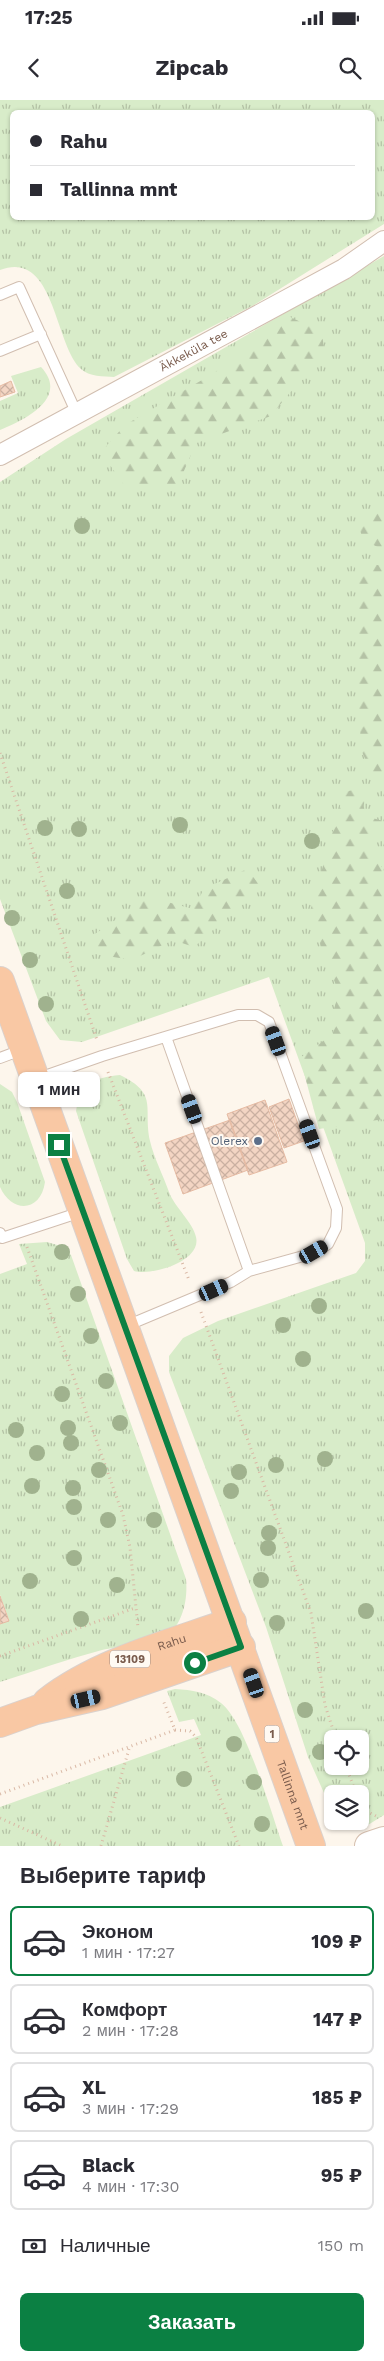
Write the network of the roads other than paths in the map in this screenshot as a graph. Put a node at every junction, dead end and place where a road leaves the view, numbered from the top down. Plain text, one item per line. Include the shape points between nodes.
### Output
1 (384, 241) edge
2 (0, 295) edge
3 (41, 334) junction
4 (0, 351) edge
5 (77, 414) junction
6 (0, 455) edge
7 (0, 981) edge
8 (166, 1037) junction
9 (12, 1053) edge
10 (35, 1079) junction
11 (83, 1211) junction
12 (1, 1237) edge
13 (248, 1271) junction
14 (125, 1327) junction
15 (236, 1634) junction
16 (0, 1723) edge
17 (384, 1841) edge
18 (311, 1846) edge
19 (369, 1846) edge

1 - 5 street, Äkkeküla tee via 344,269
2 - 3 lane via 19,287
3 - 4 lane
3 - 5 lane
5 - 6 street, Äkkeküla tee
7 - 9 highway, Tallinna mnt / 1
8 - 10 lane
8 - 13 lane
8 - 13 lane via 238,1015 257,1015 269,1022 337,1209 336,1228 328,1244 314,1252
9 - 10 highway, Tallinna mnt / 1
10 - 11 highway, Tallinna mnt / 1
11 - 12 lane
11 - 14 highway, Tallinna mnt / 1
13 - 14 lane via 196,1298
14 - 15 highway, Tallinna mnt / 1
15 - 16 highway, Rahu / 13109 via 150,1665 88,1676 36,1710
15 - 18 highway, Tallinna mnt / 1
17 - 19 main road

